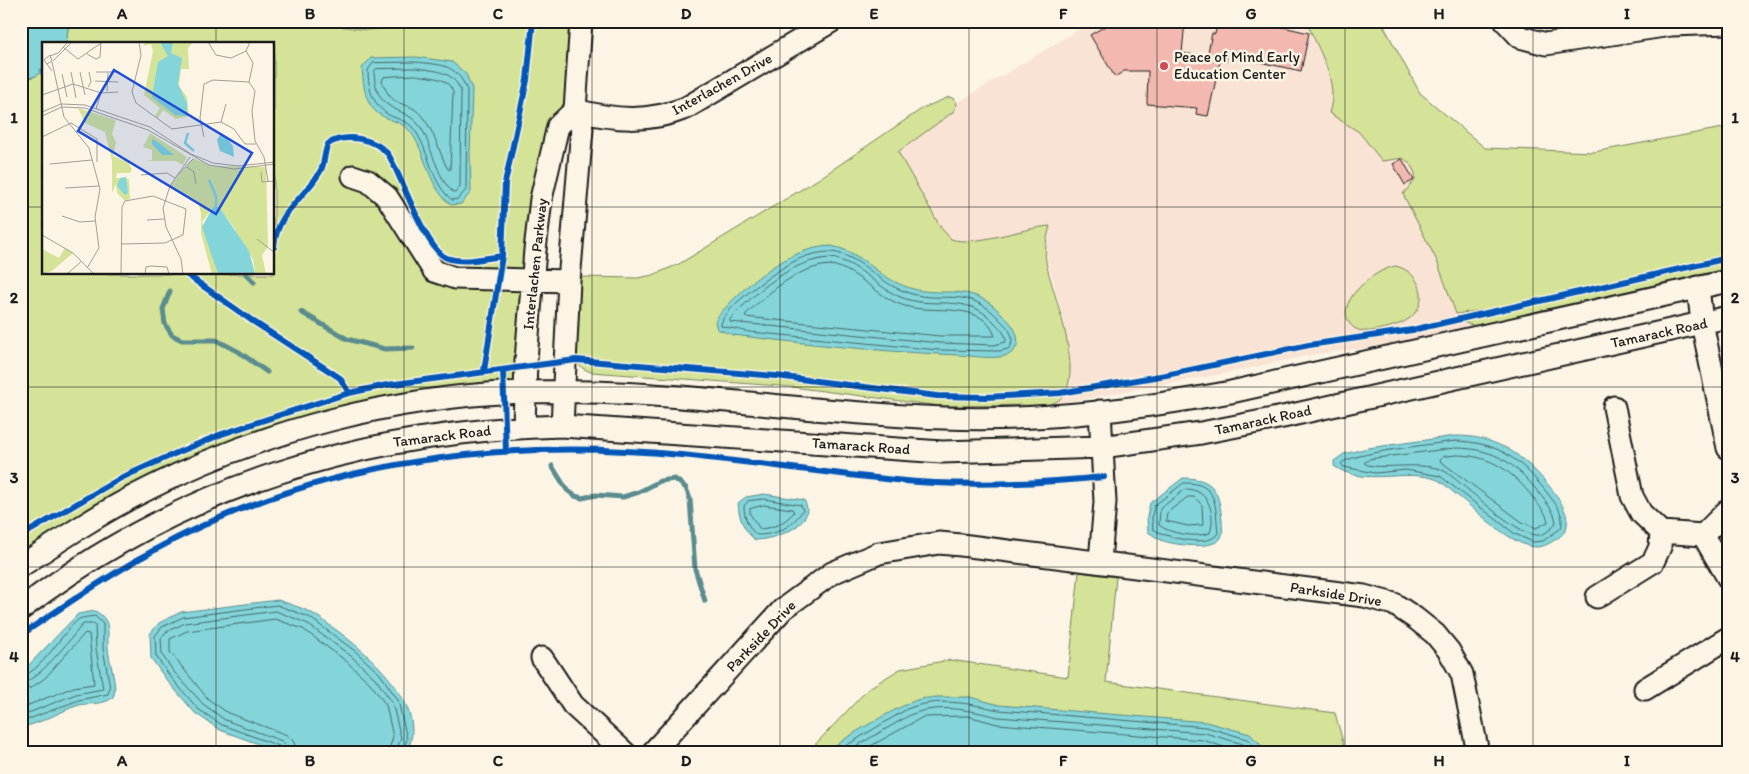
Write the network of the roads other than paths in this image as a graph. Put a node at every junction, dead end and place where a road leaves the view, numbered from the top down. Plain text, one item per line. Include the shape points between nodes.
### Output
1 (581, 21) edge
2 (832, 21) edge
3 (1509, 23) edge
4 (1728, 23) edge
5 (575, 110) junction
6 (353, 176) dead end
7 (532, 279) junction
8 (1728, 280) edge
9 (569, 281) junction
10 (1698, 288) junction
11 (1728, 317) edge
12 (1702, 323) junction
13 (525, 392) junction
14 (563, 393) junction
15 (1722, 393) edge
16 (1614, 407) dead end
17 (1100, 411) junction
18 (562, 426) junction
19 (524, 427) junction
20 (1102, 447) junction
21 (1728, 448) edge
22 (1728, 510) edge
23 (1661, 532) junction
24 (1703, 535) junction
25 (1100, 561) junction
26 (21, 566) edge
27 (1728, 578) edge
28 (1597, 596) dead end
29 (21, 609) edge
30 (1728, 638) edge
31 (542, 658) dead end
32 (1645, 689) dead end
33 (625, 753) edge
34 (652, 753) edge
35 (1478, 753) edge

1 - 5 street
2 - 5 street, Interlachen Drive via 686,108 667,115 642,119 607,118
3 - 4 street via 1520,37 1546,44 1671,24
5 - 7 street, Interlachen Parkway via 558,126 541,199
5 - 9 street via 582,129
6 - 7 street via 368,181 388,197 434,271 455,278
7 - 9 street
7 - 13 street, Interlachen Parkway
8 - 10 street
9 - 14 street
10 - 12 street
10 - 17 street via 1231,392
11 - 12 street, Tamarack Road
12 - 15 street
12 - 20 street, Tamarack Road via 1267,420
13 - 14 street
13 - 19 street, Interlachen Parkway
13 - 26 street via 449,398 379,409 226,454 141,493
14 - 17 street via 630,394 944,418 1013,418
14 - 18 street
15 - 21 street
16 - 23 street via 1632,496 1641,513
17 - 20 street
18 - 19 street, Tamarack Road
18 - 20 street, Tamarack Road via 942,452
19 - 29 street, Tamarack Road via 452,433 382,444 272,474 165,519 100,556
20 - 25 street via 1105,502
22 - 24 street
23 - 24 street
23 - 28 street via 1660,547 1653,562
24 - 27 street
25 - 34 street, Parkside Drive via 939,543 879,553 853,563 832,573 783,609
25 - 35 street, Parkside Drive via 1364,596 1394,604 1435,634 1462,674
30 - 32 street
31 - 33 street via 573,705

